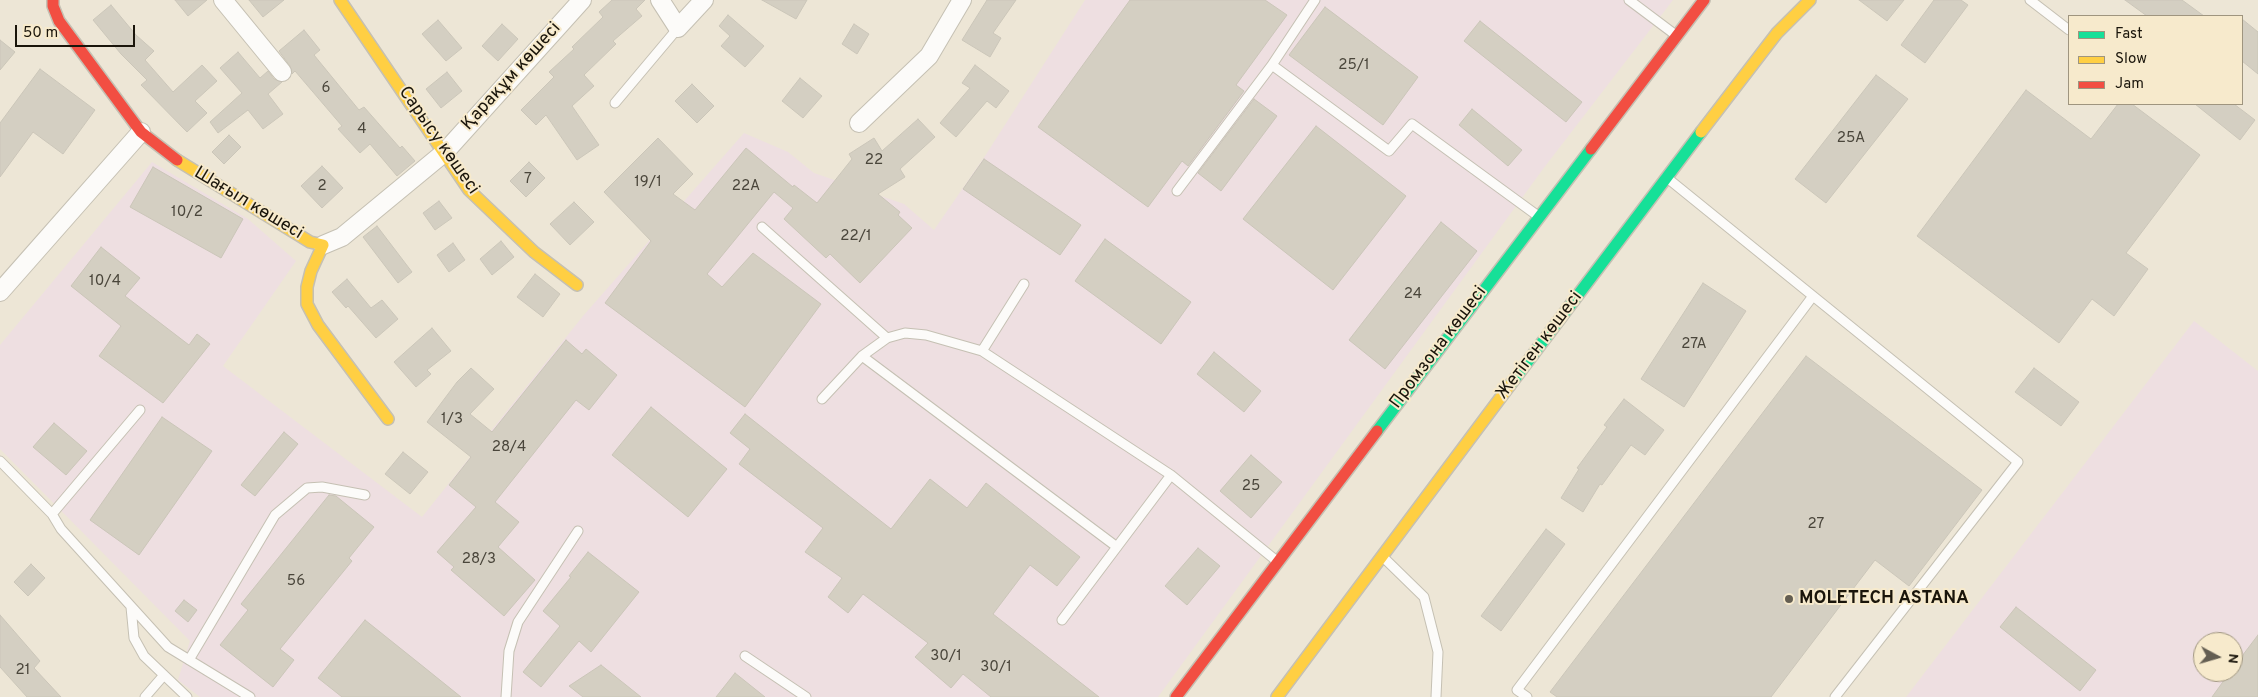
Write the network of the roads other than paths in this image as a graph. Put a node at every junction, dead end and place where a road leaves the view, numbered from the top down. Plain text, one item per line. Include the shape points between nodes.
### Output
1 (53, 0) edge
2 (223, 0) edge
3 (340, 0) edge
4 (582, 0) edge
5 (660, 0) edge
6 (704, 0) edge
7 (962, 0) edge
8 (1315, 0) edge
9 (1629, 0) edge
10 (1704, 0) edge
11 (1810, 0) edge
12 (2030, 0) edge
13 (678, 28) junction
14 (2068, 29) edge
15 (1677, 36) junction
16 (1272, 65) junction
17 (282, 72) dead end
18 (615, 103) dead end
19 (859, 123) dead end
20 (141, 132) junction
21 (445, 152) junction
22 (1666, 177) junction
23 (1177, 191) dead end
24 (1538, 216) junction
25 (762, 227) dead end
26 (323, 244) junction
27 (1024, 284) dead end
28 (577, 285) dead end
29 (0, 292) edge
30 (1813, 296) junction
31 (887, 338) junction
32 (982, 351) junction
33 (862, 356) junction
34 (822, 399) dead end
35 (140, 410) dead end
36 (388, 419) dead end
37 (0, 461) edge
38 (1171, 475) junction
39 (365, 495) dead end
40 (52, 514) junction
41 (578, 531) dead end
42 (1117, 547) junction
43 (1383, 557) junction
44 (1278, 562) junction
45 (131, 606) junction
46 (1062, 620) dead end
47 (745, 656) dead end
48 (189, 660) junction
49 (164, 675) junction
50 (145, 697) edge
51 (187, 697) edge
52 (250, 697) edge
53 (506, 697) edge
54 (806, 697) edge
55 (1176, 697) edge
56 (1277, 697) edge
57 (1436, 697) edge
58 (1527, 697) edge
59 (1835, 697) edge

1 - 20 street, Шағыл көшесі via 52,6 59,21
2 - 17 street
3 - 21 street, Сарысу көшесі
4 - 21 street, Қарақұм көшесі
5 - 13 street
6 - 13 street
7 - 19 street via 928,56
8 - 16 lane
9 - 15 lane
10 - 15 street, Промзона көшесі
11 - 22 street, Жетіген көшесі via 1777,33
12 - 14 lane
13 - 18 lane
15 - 24 street, Промзона көшесі
16 - 23 lane
16 - 24 lane via 1389,151 1412,124
20 - 26 street, Шағыл көшесі via 184,165 310,242
20 - 29 street
21 - 26 street, Қарақұм көшесі via 342,237
21 - 28 street, Сарысу көшесі via 469,190 534,252
22 - 30 lane
22 - 43 street, Жетіген көшесі
24 - 44 street, Промзона көшесі
25 - 31 lane
26 - 36 street, Шағыл көшесі via 311,271 307,304 318,325
27 - 32 lane
30 - 58 lane via 1517,690
30 - 59 lane via 2018,462
31 - 32 lane via 904,333 926,335
31 - 33 lane
32 - 38 lane
33 - 34 lane
33 - 42 lane
35 - 40 lane
37 - 40 lane
38 - 42 lane
38 - 44 lane
39 - 48 lane via 322,486 307,488 275,515
40 - 45 lane via 61,529
41 - 53 lane via 518,622 509,651
42 - 46 lane
43 - 56 street, Жетіген көшесі
43 - 57 lane via 1424,597 1438,652
44 - 55 street, Промзона көшесі
45 - 48 lane via 168,647
45 - 49 lane via 134,638 144,656
47 - 54 lane
48 - 52 lane
49 - 50 lane
49 - 51 lane

